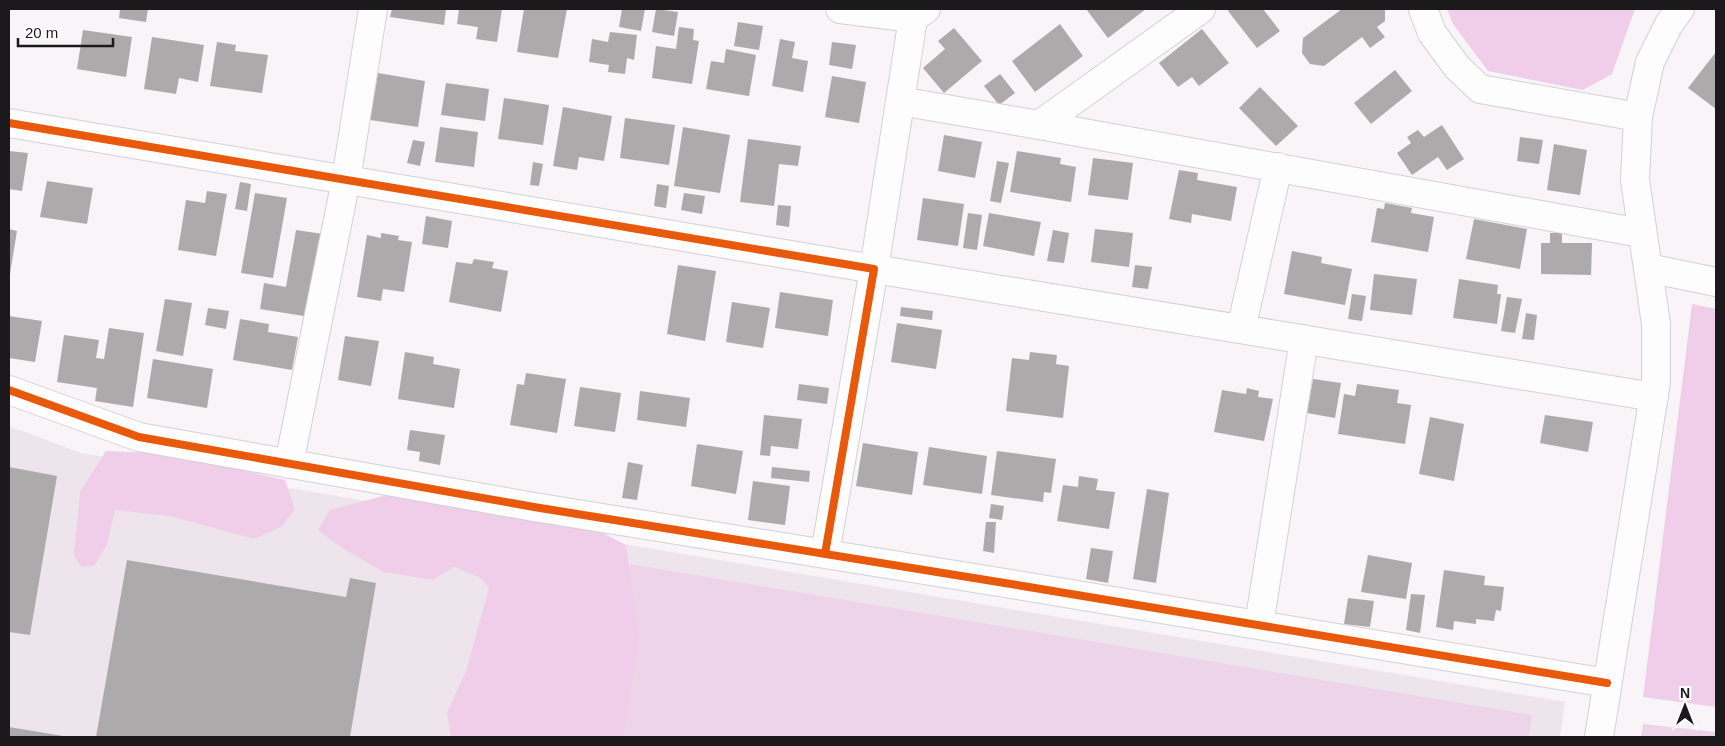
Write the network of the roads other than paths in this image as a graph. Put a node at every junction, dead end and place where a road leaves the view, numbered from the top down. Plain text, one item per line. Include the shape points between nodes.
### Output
1 (373, 9) edge
2 (840, 9) edge
3 (1201, 9) edge
4 (1423, 9) edge
5 (1680, 9) edge
6 (919, 13) edge
7 (900, 101) junction
8 (1638, 117) junction
9 (9, 123) edge
10 (1039, 125) junction
11 (1278, 168) junction
12 (346, 180) junction
13 (1641, 233) junction
14 (1648, 268) junction
15 (874, 269) junction
16 (1716, 282) edge
17 (1241, 329) junction
18 (1304, 339) junction
19 (9, 390) edge
20 (1654, 397) junction
21 (289, 464) junction
22 (825, 554) junction
23 (1260, 625) junction
24 (1607, 683) junction
25 (1598, 737) edge

1 - 12 street
2 - 6 street
3 - 10 street
4 - 8 street via 1432,33 1457,67 1480,89
5 - 8 street via 1650,62
6 - 7 street
7 - 10 street
7 - 15 street
8 - 13 street via 1635,180
9 - 12 street
10 - 11 street
11 - 13 street
11 - 17 street
12 - 15 street
12 - 21 street
13 - 14 street
14 - 16 street
14 - 20 street via 1656,324
15 - 17 street
15 - 22 street
17 - 18 street
18 - 20 street
18 - 23 street
19 - 21 street via 139,437
20 - 24 street
21 - 22 street
22 - 23 street
23 - 24 street
24 - 25 street

